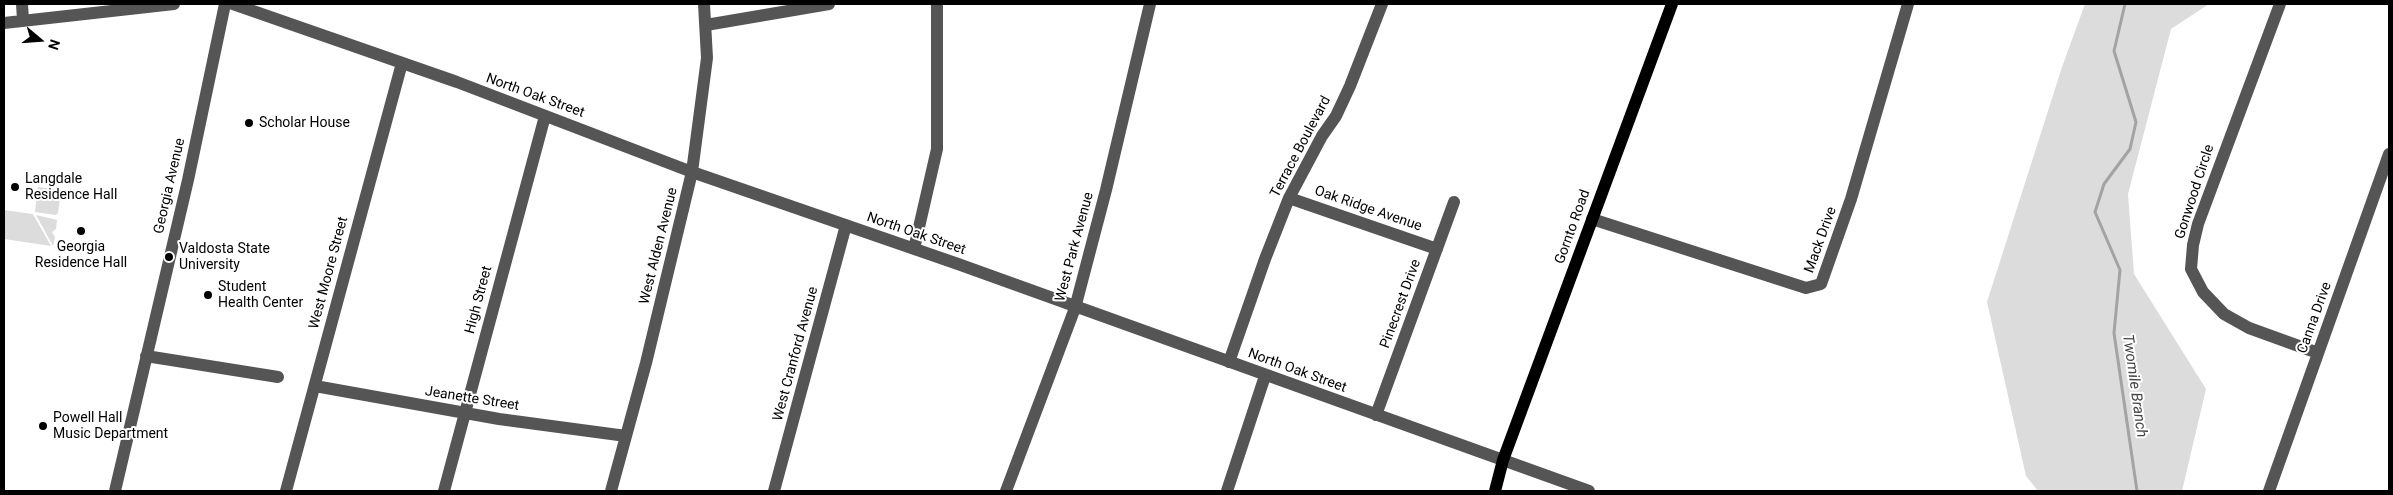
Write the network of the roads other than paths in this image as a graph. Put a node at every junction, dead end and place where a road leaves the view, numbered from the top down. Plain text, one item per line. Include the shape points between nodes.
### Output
1 (22, 4) edge
2 (174, 4) edge
3 (225, 4) edge
4 (233, 4) edge
5 (704, 4) edge
6 (830, 4) edge
7 (937, 4) edge
8 (1150, 4) edge
9 (1382, 4) edge
10 (1672, 4) edge
11 (1908, 4) edge
12 (2280, 4) edge
13 (23, 20) junction
14 (4, 23) edge
15 (706, 25) junction
16 (402, 63) junction
17 (545, 116) junction
18 (2389, 154) edge
19 (692, 172) junction
20 (1289, 198) junction
21 (1454, 202) dead end
22 (1592, 218) junction
23 (846, 225) junction
24 (914, 248) junction
25 (1437, 249) junction
26 (1075, 308) junction
27 (2318, 354) junction
28 (146, 356) junction
29 (1228, 362) junction
30 (1265, 376) junction
31 (278, 377) dead end
32 (315, 386) junction
33 (465, 414) junction
34 (1376, 415) junction
35 (626, 436) junction
36 (1503, 460) junction
37 (115, 491) edge
38 (286, 491) edge
39 (444, 491) edge
40 (610, 491) edge
41 (774, 491) edge
42 (1006, 491) edge
43 (1227, 491) edge
44 (1495, 491) edge
45 (1589, 491) edge
46 (2269, 491) edge

1 - 13 street
2 - 13 street
3 - 28 street, Georgia Avenue
4 - 16 street, North Oak Street
5 - 15 street, West Alden Avenue
6 - 15 street
7 - 24 street via 937,149
8 - 26 street, West Park Avenue
9 - 20 street, Terrace Boulevard via 1339,109
10 - 22 main road, Gornto Road
11 - 22 street, Mack Drive via 1851,199 1821,284 1806,288
12 - 27 street, Gonwood Circle via 2198,224 2191,269 2203,292 2224,314 2250,328
13 - 14 street
15 - 19 street, West Alden Avenue via 707,58
16 - 17 street, North Oak Street
16 - 32 street, West Moore Street
17 - 19 street, North Oak Street
17 - 33 street, High Street
18 - 27 street, Canna Drive
19 - 23 street, North Oak Street
19 - 35 street, West Alden Avenue
20 - 25 street, Oak Ridge Avenue
20 - 29 street, Terrace Boulevard
21 - 25 street, Pinecrest Drive
22 - 36 main road, Gornto Road
23 - 24 street, North Oak Street
23 - 41 street, West Cranford Avenue
24 - 26 street, North Oak Street
25 - 34 street, Pinecrest Drive
26 - 29 street, North Oak Street
26 - 42 street, West Park Avenue
27 - 46 street, Canna Drive
28 - 31 street
28 - 37 street, Georgia Avenue
29 - 30 street, North Oak Street
30 - 34 street, North Oak Street
30 - 43 street
32 - 33 street, Jeanette Street
32 - 38 street, West Moore Street
33 - 35 street, Jeanette Street
33 - 39 street, High Street
34 - 36 street, North Oak Street
35 - 40 street, West Alden Avenue
36 - 44 main road, Gornto Road
36 - 45 street, North Oak Street

